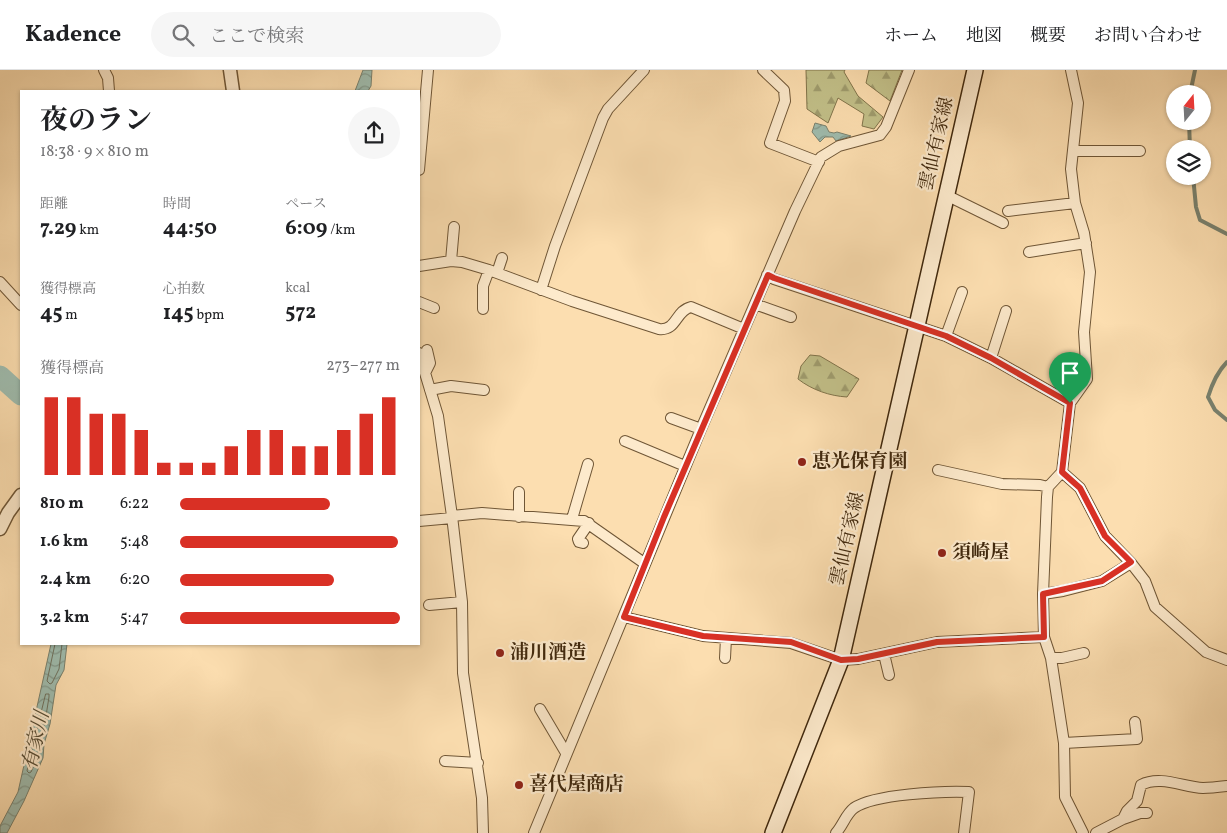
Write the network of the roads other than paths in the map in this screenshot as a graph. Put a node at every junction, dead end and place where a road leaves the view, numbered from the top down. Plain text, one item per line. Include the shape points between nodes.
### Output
1 (104, 70) edge
2 (230, 70) edge
3 (428, 70) edge
4 (644, 70) edge
5 (763, 70) edge
6 (909, 70) edge
7 (975, 70) edge
8 (1071, 70) edge
9 (109, 90) edge
10 (232, 90) edge
11 (1073, 151) junction
12 (1140, 151) dead end
13 (420, 159) edge
14 (819, 162) junction
15 (946, 195) junction
16 (1075, 204) junction
17 (1008, 211) dead end
18 (1003, 224) dead end
19 (454, 227) dead end
20 (1086, 243) junction
21 (1029, 252) dead end
22 (502, 258) dead end
23 (450, 261) junction
24 (420, 265) edge
25 (493, 272) junction
26 (768, 275) junction
27 (0, 282) edge
28 (541, 290) junction
29 (962, 292) dead end
30 (420, 302) edge
31 (20, 304) edge
32 (755, 304) junction
33 (434, 308) dead end
34 (482, 308) dead end
35 (1006, 312) dead end
36 (791, 317) dead end
37 (916, 327) junction
38 (744, 329) junction
39 (946, 336) junction
40 (423, 352) edge
41 (991, 358) junction
42 (430, 390) junction
43 (484, 390) dead end
44 (1070, 403) junction
45 (671, 418) dead end
46 (701, 429) junction
47 (625, 441) dead end
48 (588, 464) dead end
49 (685, 466) junction
50 (938, 470) dead end
51 (1062, 472) junction
52 (1048, 486) junction
53 (518, 492) dead end
54 (20, 496) edge
55 (519, 516) junction
56 (452, 517) junction
57 (572, 519) junction
58 (420, 521) edge
59 (589, 523) junction
60 (0, 529) edge
61 (583, 543) dead end
62 (1131, 562) junction
63 (644, 563) junction
64 (1043, 594) junction
65 (462, 602) junction
66 (429, 605) dead end
67 (624, 617) junction
68 (1044, 637) junction
69 (726, 638) junction
70 (1084, 653) dead end
71 (884, 654) junction
72 (725, 658) dead end
73 (1051, 658) junction
74 (841, 660) junction
75 (1227, 660) edge
76 (889, 675) dead end
77 (540, 709) dead end
78 (1135, 722) dead end
79 (1064, 743) junction
80 (566, 753) junction
81 (445, 761) dead end
82 (478, 763) junction
83 (1227, 786) edge
84 (1147, 813) dead end
85 (1123, 819) junction
86 (777, 831) edge
87 (483, 833) edge
88 (534, 833) edge
89 (836, 833) edge
90 (964, 833) edge
91 (1084, 833) edge
92 (1096, 833) edge

1 - 9 street
2 - 10 street
3 - 13 street
4 - 28 street via 603,118
5 - 14 street via 784,90 785,101 770,143
6 - 14 street via 880,135 839,146 821,157
7 - 15 main road, 雲仙有家線
8 - 11 street via 1078,103
11 - 12 street
11 - 16 street via 1071,169
14 - 26 street
15 - 18 street
15 - 37 main road, 雲仙有家線
16 - 17 street
16 - 20 street
19 - 23 street
20 - 21 street
20 - 44 street via 1090,272 1084,332 1087,379
22 - 25 street
23 - 24 street
23 - 25 street
25 - 28 street
25 - 34 street via 483,286
26 - 32 street
26 - 37 street
27 - 31 street
28 - 38 street via 659,328 670,328 682,311 691,307
29 - 39 street
30 - 33 street
32 - 36 street
32 - 38 street
35 - 41 street
37 - 39 street
37 - 74 main road, 雲仙有家線
38 - 46 street
39 - 41 street
40 - 42 street
41 - 44 street
42 - 43 street via 451,386
42 - 56 street via 438,416
44 - 51 street
45 - 46 street
46 - 49 street
47 - 49 street
48 - 57 street
49 - 63 street
50 - 52 street via 1002,484
51 - 52 street
51 - 62 street via 1080,488 1105,536
52 - 64 street
53 - 55 street
54 - 60 street
55 - 56 street via 482,514
55 - 57 street
56 - 58 street
56 - 65 street
57 - 59 street
59 - 61 street via 578,539
59 - 63 street
62 - 64 street via 1102,581
62 - 75 street via 1145,581 1155,607 1206,652
63 - 67 street
64 - 68 street
65 - 66 street
65 - 82 street via 463,673
67 - 69 street via 703,636
67 - 80 street
68 - 71 street via 937,642
68 - 73 street
69 - 72 street
69 - 74 street via 791,642
70 - 73 street
71 - 74 street
71 - 76 street
73 - 79 street
74 - 86 main road, 雲仙有家線
77 - 80 street
78 - 79 street via 1137,739
79 - 91 street via 1065,797
80 - 88 street
81 - 82 street
82 - 87 street
83 - 85 street via 1204,788 1177,782 1146,782 1141,785 1136,801
84 - 85 street
85 - 92 street
89 - 90 street via 850,812 866,802 951,791 969,792

